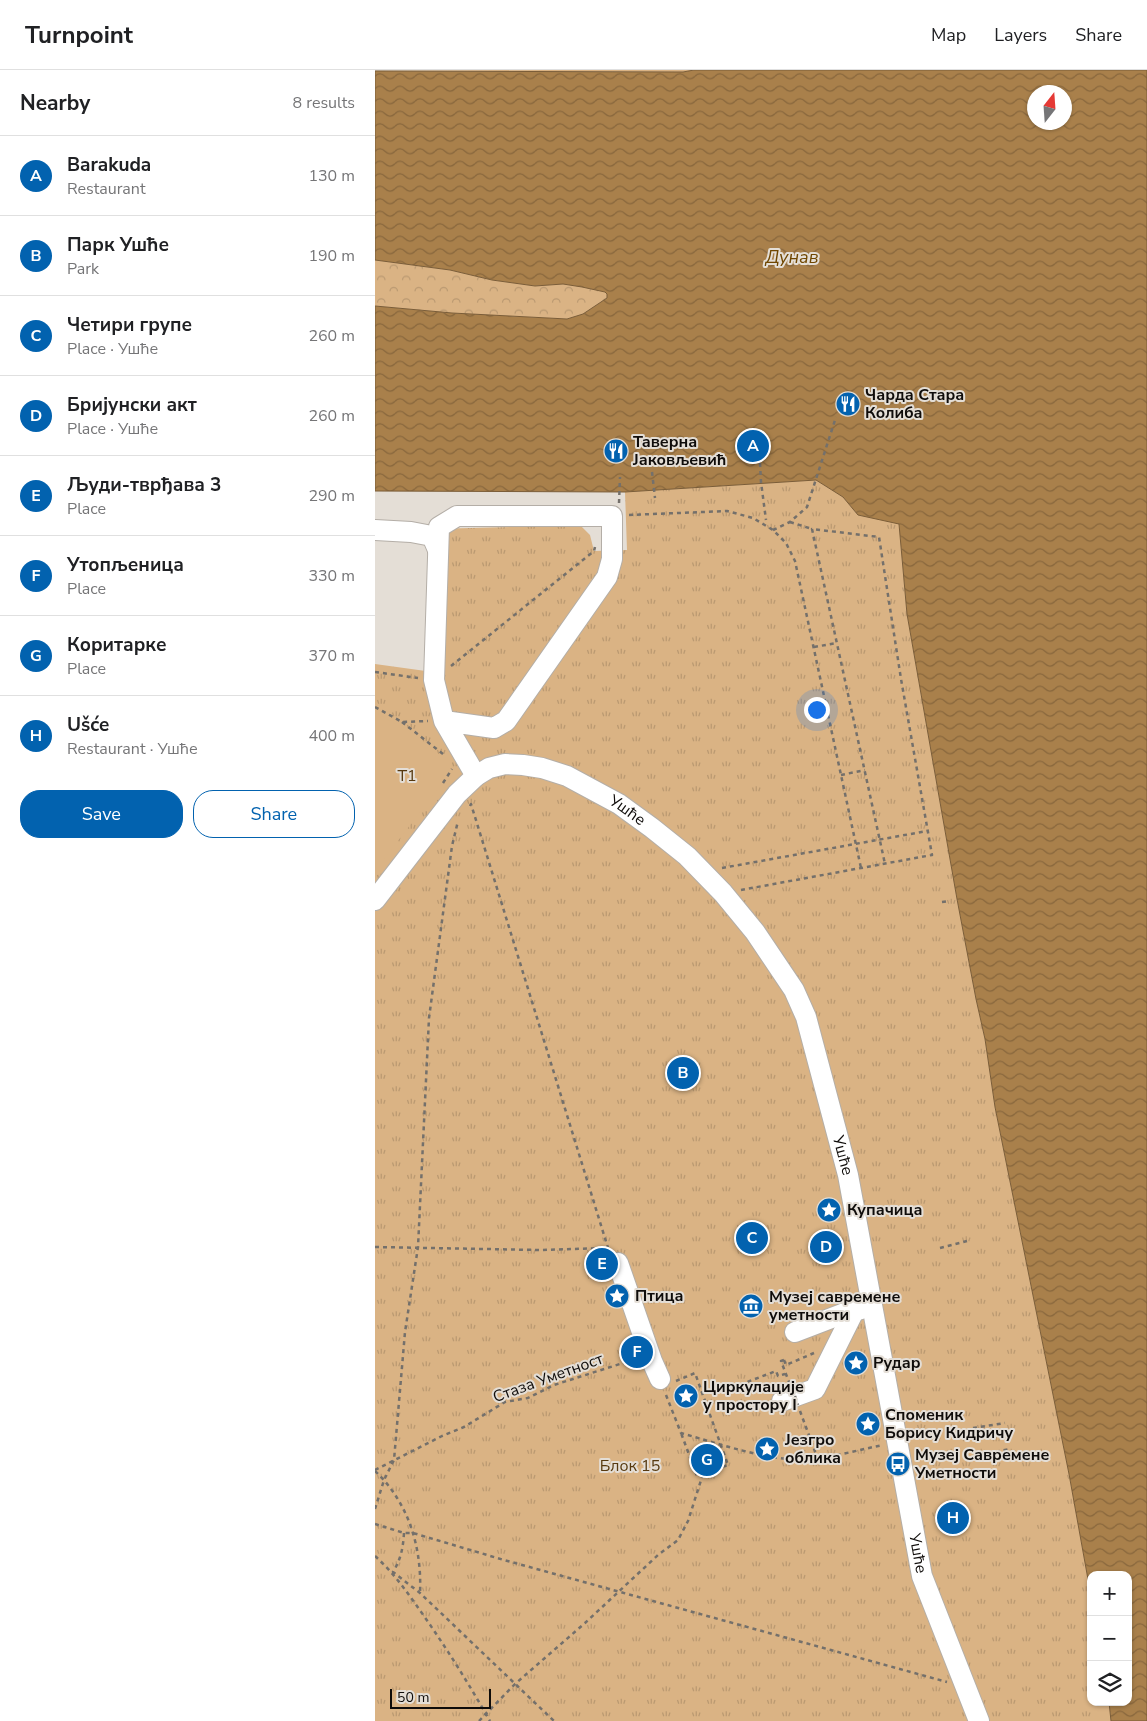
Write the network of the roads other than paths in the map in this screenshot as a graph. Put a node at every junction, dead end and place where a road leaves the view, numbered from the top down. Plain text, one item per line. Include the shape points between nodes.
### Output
1 (375, 530) edge
2 (438, 550) junction
3 (444, 721) junction
4 (476, 776) junction
5 (375, 900) edge
6 (613, 1255) road end
7 (862, 1308) junction
8 (795, 1332) dead end
9 (661, 1383) road end
10 (792, 1401) road end
11 (979, 1721) edge

1 - 2 street via 432,536
2 - 3 street via 434,680
2 - 3 street via 439,527 457,516 612,516 612,559 607,577 506,721 494,728
3 - 4 street
4 - 5 street, Ушће via 457,794
4 - 7 street, Ушће via 505,764 542,768 567,776 619,804 687,856 755,932 783,972 806,1017 848,1175
6 - 9 street
7 - 8 street
7 - 10 street via 815,1389
7 - 11 street, Ушће via 897,1442 922,1576

